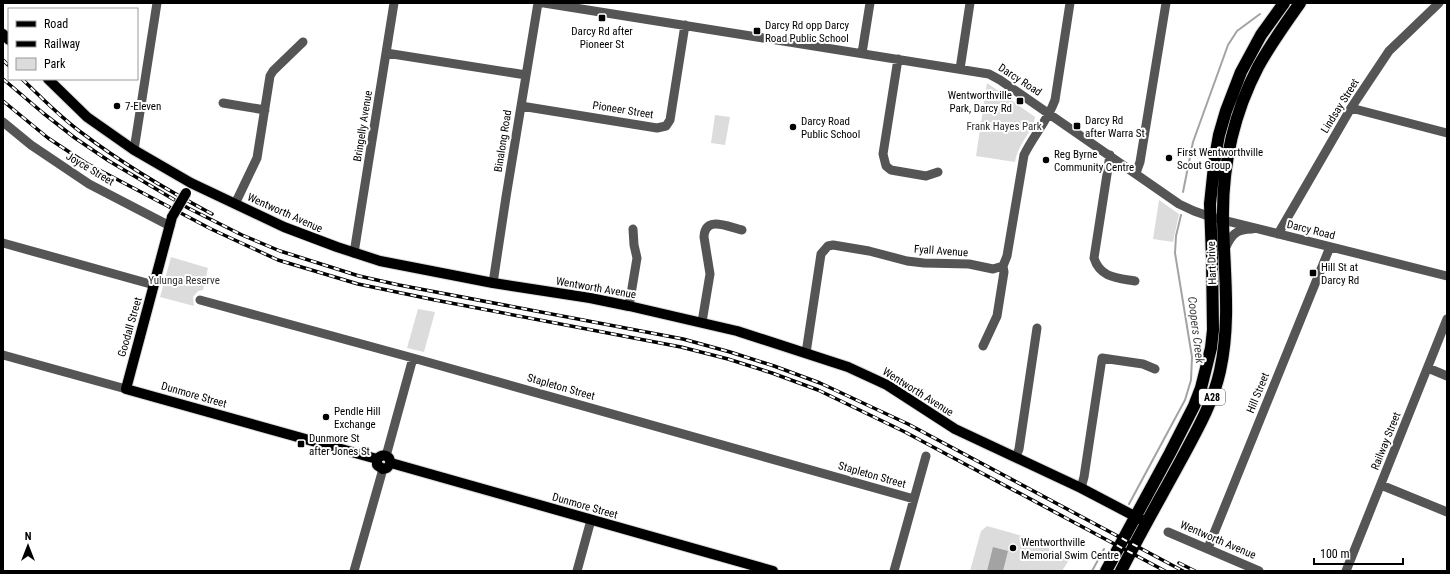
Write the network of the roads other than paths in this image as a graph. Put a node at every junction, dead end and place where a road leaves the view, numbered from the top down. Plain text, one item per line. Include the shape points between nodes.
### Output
1 (157, 3) edge
2 (394, 3) edge
3 (538, 3) edge
4 (544, 3) edge
5 (870, 3) edge
6 (970, 3) edge
7 (1070, 3) edge
8 (1166, 3) edge
9 (1284, 3) edge
10 (1300, 3) edge
11 (1439, 3) edge
12 (685, 25) junction
13 (303, 42) dead end
14 (386, 53) junction
15 (862, 53) junction
16 (898, 59) junction
17 (960, 69) junction
18 (526, 75) junction
19 (49, 80) edge
20 (222, 103) dead end
21 (521, 106) junction
22 (1352, 108) junction
23 (265, 110) junction
24 (1049, 114) junction
25 (3, 122) edge
26 (1447, 133) edge
27 (134, 150) junction
28 (1110, 154) junction
29 (938, 172) dead end
30 (1136, 173) junction
31 (191, 183) junction
32 (235, 204) junction
33 (1211, 217) junction
34 (1223, 220) junction
35 (171, 222) junction
36 (633, 228) dead end
37 (1257, 228) junction
38 (742, 230) dead end
39 (1278, 234) junction
40 (3, 243) edge
41 (1330, 247) junction
42 (1224, 250) junction
43 (354, 253) junction
44 (1003, 266) junction
45 (1447, 276) edge
46 (1136, 281) dead end
47 (493, 283) junction
48 (154, 285) junction
49 (200, 300) dead end
50 (629, 306) junction
51 (1447, 319) edge
52 (702, 322) junction
53 (1037, 328) dead end
54 (983, 346) dead end
55 (806, 353) junction
56 (3, 355) edge
57 (413, 358) junction
58 (1428, 368) junction
59 (1154, 369) dead end
60 (1447, 376) edge
61 (126, 389) junction
62 (926, 456) dead end
63 (1016, 457) junction
64 (384, 462) junction
65 (1381, 486) junction
66 (1081, 488) junction
67 (914, 499) junction
68 (1447, 512) edge
69 (1135, 517) junction
70 (592, 520) junction
71 (1147, 522) junction
72 (1168, 532) dead end
73 (1208, 548) junction
74 (354, 571) edge
75 (577, 571) edge
76 (773, 571) edge
77 (894, 571) edge
78 (1106, 571) edge
79 (1121, 571) edge
80 (1259, 571) edge
81 (1346, 571) edge

1 - 27 street
2 - 14 street, Bringelly Avenue
3 - 18 street, Binalong Road
4 - 12 street, Darcy Road
5 - 15 street
6 - 17 street
7 - 24 street via 1055,100
8 - 30 street via 1140,162
9 - 33 highway, Hart Drive / A28 via 1249,57 1226,111 1215,157
10 - 34 highway, Hart Drive / A28 via 1252,79 1242,105 1227,160
11 - 22 street, Lindsay Street via 1389,51
12 - 15 street, Darcy Road
12 - 21 street, Pioneer Street via 670,120 666,126 658,128
13 - 23 street via 272,74
14 - 18 street
14 - 43 street, Bringelly Avenue
15 - 16 street, Darcy Road
16 - 17 street, Darcy Road
16 - 29 street via 883,161 891,170 926,176
17 - 24 street, Darcy Road via 993,75
18 - 21 street, Binalong Road
19 - 27 main road, Wentworth Avenue via 87,117
20 - 23 street
21 - 47 street, Binalong Road
22 - 26 street
22 - 39 street, Lindsay Street
23 - 32 street via 257,158
24 - 28 street, Darcy Road
24 - 44 street via 1024,155 1007,256
25 - 35 street, Joyce Street via 31,145 89,184
27 - 31 main road, Wentworth Avenue
28 - 30 street, Darcy Road
28 - 46 street via 1094,258 1104,273
30 - 33 street, Darcy Road via 1179,204
31 - 32 main road, Wentworth Avenue
31 - 35 main road, Goodall Street, bridge
32 - 43 main road, Wentworth Avenue via 284,227
33 - 34 street, Darcy Road
33 - 69 highway, Hart Drive / A28 via 1213,330 1207,367 1194,406
34 - 37 street, Darcy Road
34 - 42 highway, Hart Drive / A28
35 - 48 main road, Goodall Street
36 - 50 street via 637,258
37 - 39 street, Darcy Road
37 - 42 street via 1242,229 1234,234
38 - 52 street via 715,223 704,231 710,274
39 - 41 street, Darcy Road
40 - 48 street
41 - 45 street, Darcy Road
41 - 73 street, Hill Street
42 - 71 highway, Hart Drive / A28 via 1227,320 1223,357 1216,385 1195,433
43 - 47 main road, Wentworth Avenue via 380,261
44 - 54 street via 997,316
44 - 55 street, Fyall Avenue via 993,269 969,264 924,263 869,251 828,246 821,254
47 - 50 main road, Wentworth Avenue
48 - 61 main road, Goodall Street
49 - 57 street, Stapleton Street
50 - 52 main road, Wentworth Avenue
51 - 58 street, Railway Street
52 - 55 main road, Wentworth Avenue
53 - 63 street
55 - 63 main road, Wentworth Avenue via 872,377 955,429
56 - 61 street, Dunmore Street
57 - 64 street
57 - 67 street, Stapleton Street
58 - 60 street
58 - 65 street, Railway Street
59 - 66 street via 1143,364 1102,358
61 - 64 main road, Dunmore Street
62 - 67 street
63 - 66 main road, Wentworth Avenue
64 - 70 main road, Dunmore Street
64 - 74 street
65 - 68 street
65 - 81 street, Railway Street
66 - 69 main road, Wentworth Avenue
67 - 77 street
69 - 71 main road, Wentworth Avenue
69 - 78 highway, A28
70 - 75 street
70 - 76 main road, Dunmore Street
71 - 79 highway, A28
72 - 73 street, Wentworth Avenue
73 - 80 street, Wentworth Avenue

